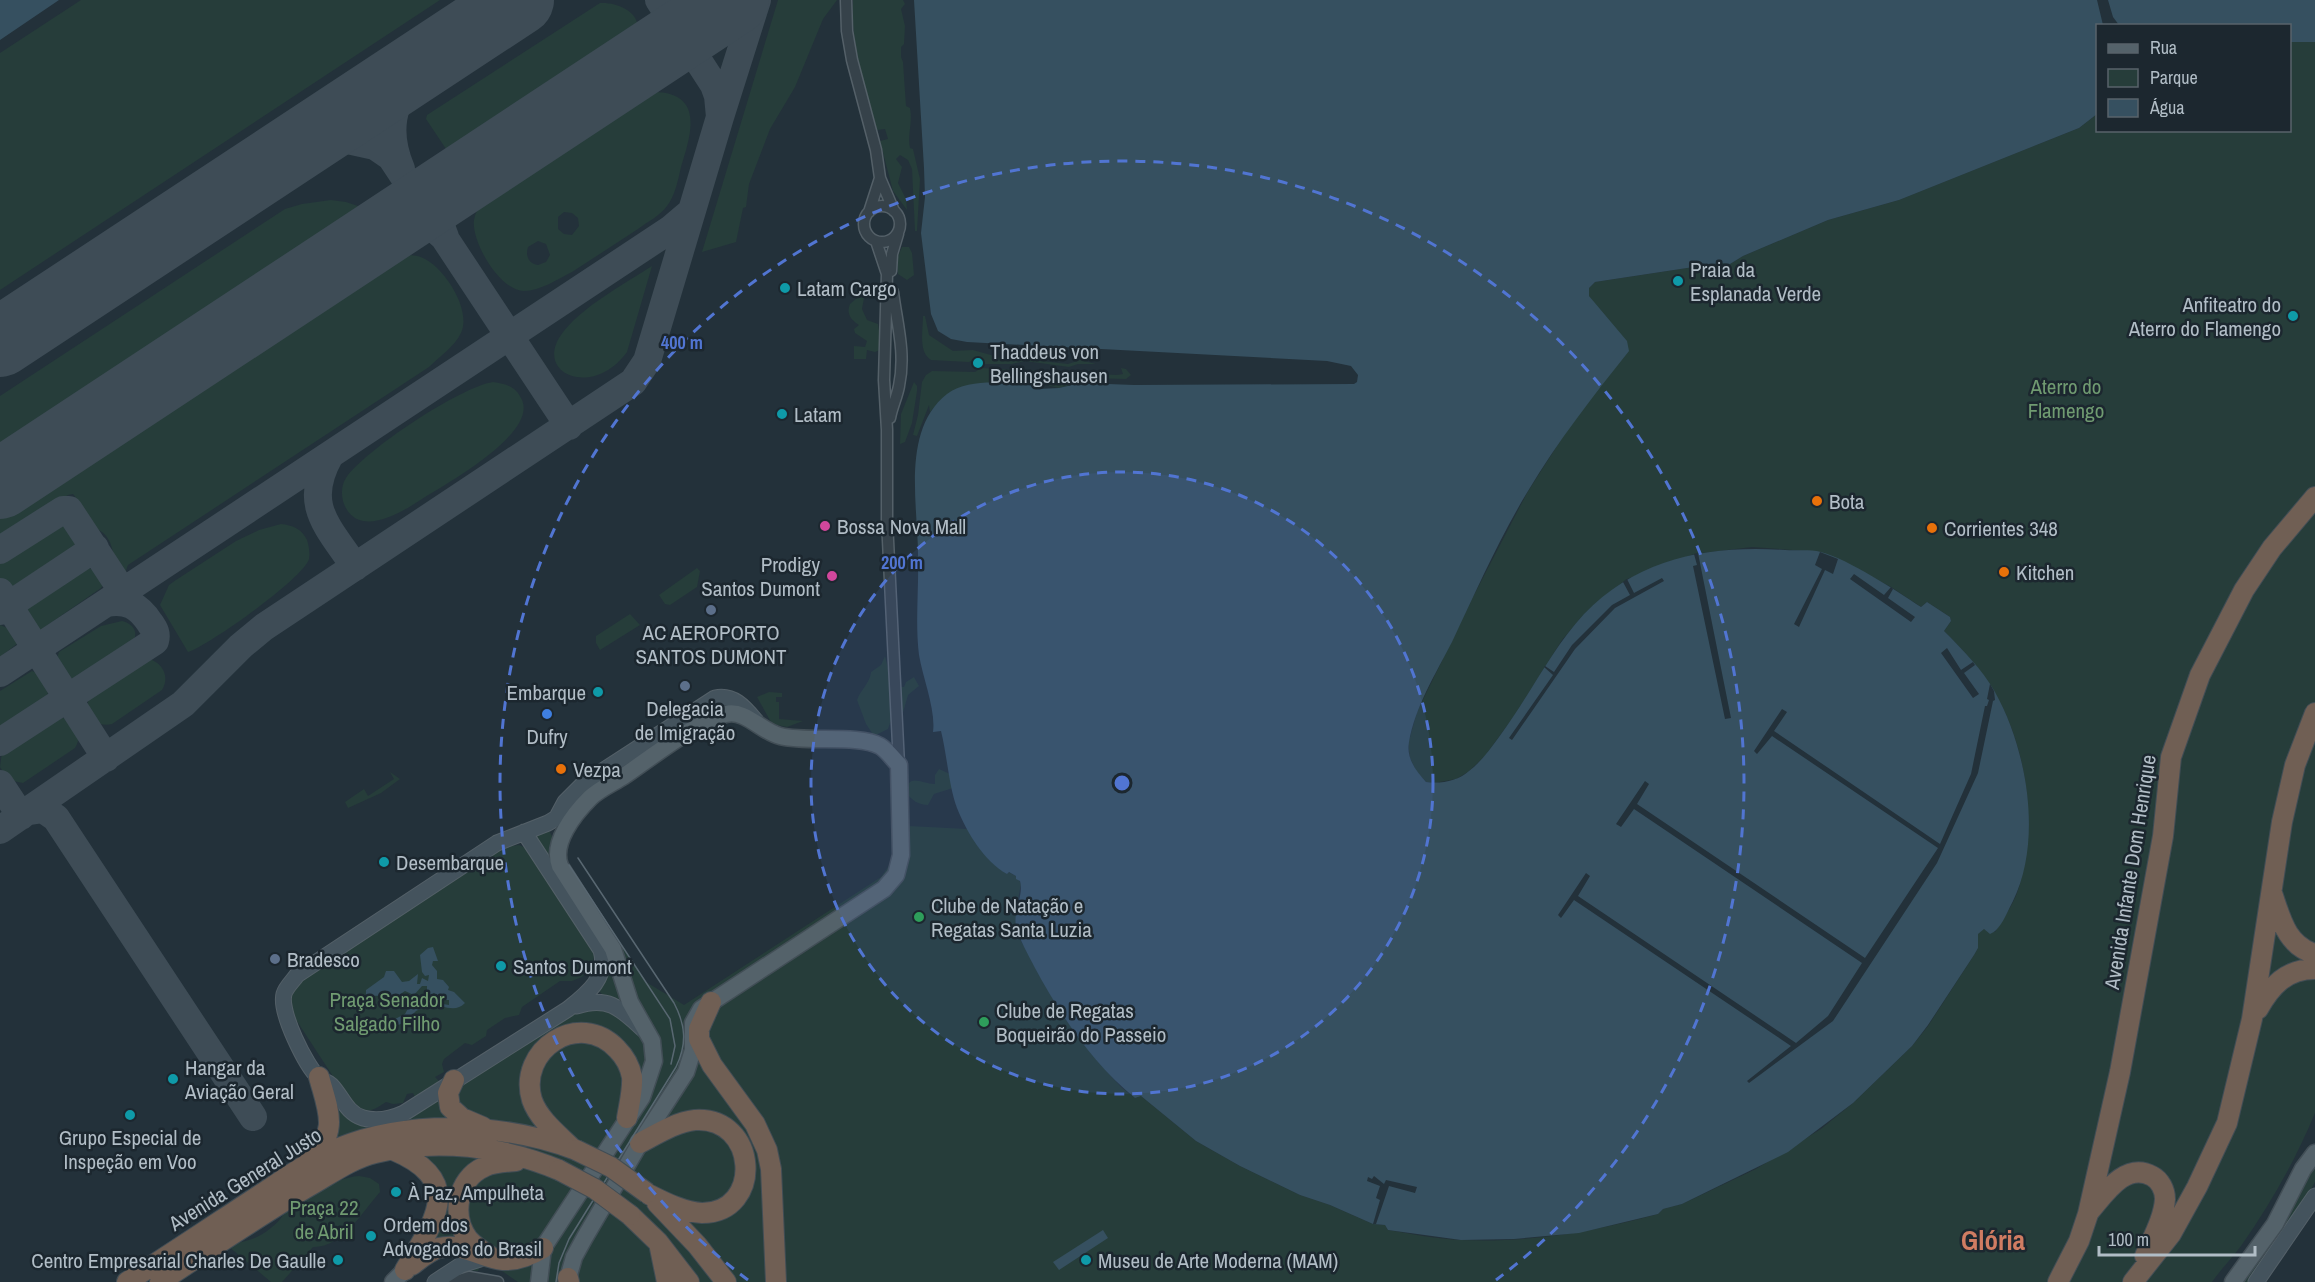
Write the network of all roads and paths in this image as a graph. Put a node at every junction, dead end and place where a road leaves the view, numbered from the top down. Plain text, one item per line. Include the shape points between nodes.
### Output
1 (846, 0) edge
2 (880, 178) junction
3 (894, 211) junction
4 (869, 212) junction
5 (898, 234) junction
6 (876, 241) junction
7 (887, 430) junction
8 (2315, 498) edge
9 (2315, 713) edge
10 (898, 731) junction
11 (767, 732) junction
12 (880, 746) junction
13 (899, 765) junction
14 (590, 797) junction
15 (556, 819) junction
16 (524, 832) junction
17 (507, 838) junction
18 (536, 849) junction
19 (2271, 888) junction
20 (2315, 954) edge
21 (2315, 969) edge
22 (711, 1002) junction
23 (568, 1009) junction
24 (2253, 1020) junction
25 (649, 1035) junction
26 (319, 1077) junction
27 (454, 1080) junction
28 (627, 1118) junction
29 (493, 1131) junction
30 (640, 1143) junction
31 (393, 1150) junction
32 (574, 1150) junction
33 (2315, 1153) edge
34 (532, 1159) junction
35 (295, 1172) junction
36 (648, 1194) junction
37 (2315, 1196) edge
38 (2088, 1214) junction
39 (658, 1242) junction
40 (543, 1248) junction
41 (490, 1256) junction
42 (399, 1276) edge
43 (2136, 1277) edge
44 (568, 1281) edge
45 (127, 1282) edge
46 (160, 1282) edge
47 (435, 1282) edge
48 (453, 1282) edge
49 (498, 1282) edge
50 (539, 1282) edge
51 (667, 1282) edge
52 (690, 1282) edge
53 (726, 1282) edge
54 (776, 1282) edge
55 (2058, 1282) edge
56 (2233, 1282) edge
57 (2256, 1282) edge

1 - 2 street via 849,46
2 - 3 street
2 - 4 street
3 - 4 street via 884,207
3 - 5 street via 900,222
4 - 6 street via 864,226 868,236
5 - 6 street via 888,242
5 - 7 street via 890,264 901,336 901,365
6 - 7 street via 887,274
7 - 10 street via 887,525
8 - 38 highway, Avenida Infante Dom Henrique via 2244,590 2200,675 2171,757 2163,836 2131,1018
9 - 19 highway via 2295,765
10 - 12 street
10 - 13 street
11 - 12 main road via 780,737 855,740
11 - 14 main road via 736,713 723,715
11 - 15 street via 733,699 715,698 584,783 565,802
12 - 13 main road
13 - 22 main road via 901,855 890,882
14 - 15 street
14 - 25 main road via 560,841 558,862 608,939 630,1002
15 - 16 street
16 - 17 street
16 - 18 street
17 - 18 street
17 - 26 street via 297,975 283,996 286,1018
18 - 23 street via 602,955 597,982
19 - 20 highway via 2283,927 2300,947
19 - 24 highway
21 - 24 highway via 2284,977 2268,991
22 - 30 main road via 694,1019 693,1050 686,1072
22 - 54 highway via 699,1029 699,1039 712,1065 755,1124 767,1150
23 - 25 street via 606,1002
23 - 27 street
24 - 43 highway via 2227,1123 2213,1156 2171,1234
25 - 28 main road via 655,1055 652,1073
26 - 27 street via 331,1085 356,1115 380,1120 404,1113
26 - 35 highway via 330,1110 328,1132 315,1154
27 - 29 highway via 448,1100 454,1112
28 - 32 highway via 632,1077 619,1051 594,1034 576,1032 558,1038 538,1058 531,1092 539,1114
28 - 40 main road
29 - 32 highway, Avenida General Justo
29 - 35 highway, Avenida General Justo via 403,1131 338,1148
30 - 36 highway via 681,1124 706,1121 731,1133 746,1159 745,1179 737,1196 718,1211 686,1210
30 - 44 main road via 574,1257
31 - 34 highway, Avenida General Justo via 432,1145 477,1147
31 - 42 highway via 423,1166 438,1195 433,1222
31 - 46 highway, Avenida General Justo via 344,1166
32 - 36 highway, bridge via 611,1167
33 - 56 main road via 2275,1224
34 - 39 highway, Avenida General Justo, bridge via 595,1190
34 - 41 highway via 484,1167 472,1175 460,1193 461,1225 469,1240
35 - 45 highway, Avenida General Justo
36 - 53 highway
37 - 57 street
38 - 43 highway via 2124,1176 2140,1172 2156,1178 2164,1202
38 - 55 highway, Avenida Infante Dom Henrique
39 - 51 highway
39 - 52 highway
40 - 41 highway via 513,1260
40 - 50 main road
41 - 42 highway via 442,1247
41 - 47 street via 461,1265
48 - 49 street via 469,1276

